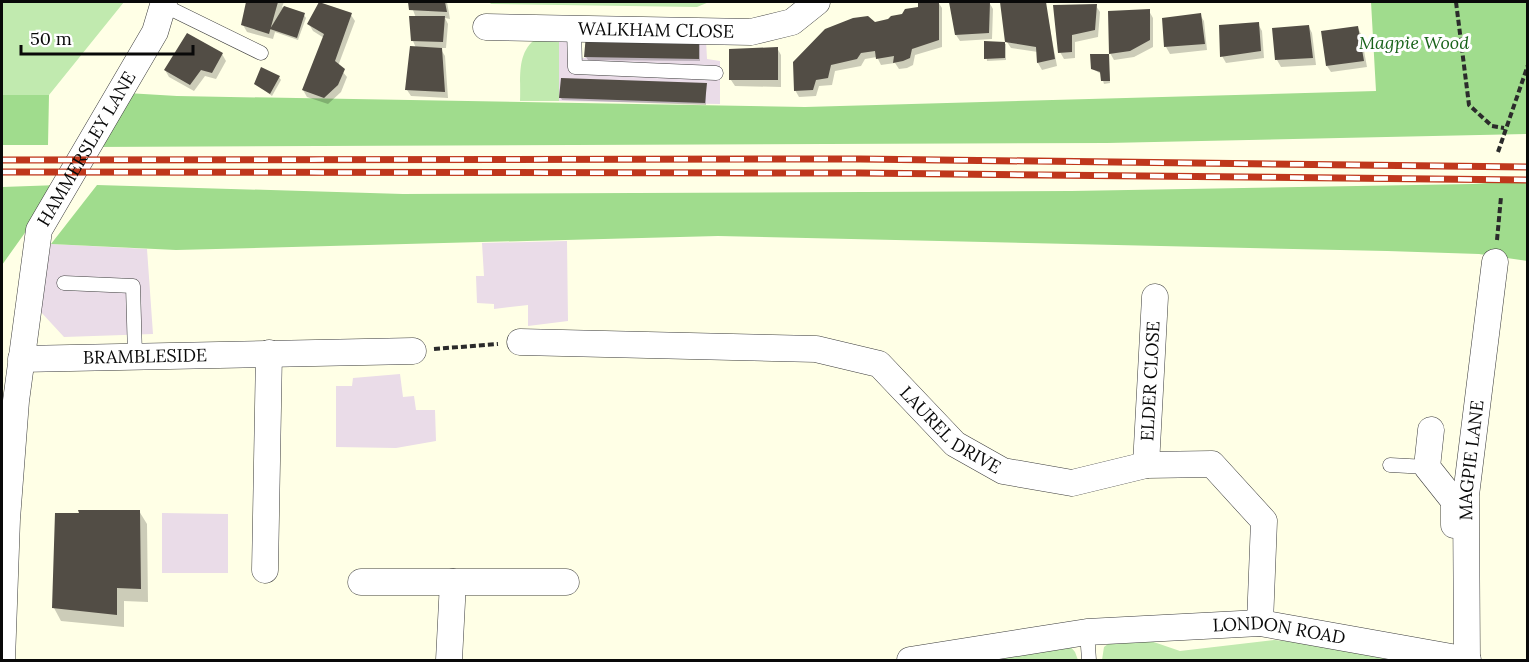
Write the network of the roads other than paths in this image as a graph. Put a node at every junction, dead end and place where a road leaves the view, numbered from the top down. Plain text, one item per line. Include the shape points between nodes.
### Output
1 (817, 2) edge
2 (163, 3) edge
3 (486, 27) dead end
4 (574, 28) junction
5 (261, 53) dead end
6 (716, 74) dead end
7 (1495, 262) road end
8 (64, 283) dead end
9 (1155, 297) dead end
10 (520, 342) road end
11 (412, 351) road end
12 (269, 352) junction
13 (135, 355) junction
14 (21, 359) junction
15 (9, 401) edge
16 (1431, 430) dead end
17 (1146, 465) junction
18 (1390, 465) dead end
19 (1427, 467) junction
20 (4, 520) edge
21 (265, 570) dead end
22 (361, 582) dead end
23 (453, 582) junction
24 (566, 582) dead end
25 (1260, 623) junction
26 (1087, 632) junction
27 (1463, 659) edge
28 (3, 660) edge
29 (449, 660) edge
30 (910, 660) edge
31 (1089, 660) edge

1 - 4 street, WALKHAM CLOSE via 792,22 751,32
2 - 5 lane
2 - 14 street, HAMMERSLEY LANE via 155,32 39,230
3 - 4 street, WALKHAM CLOSE
4 - 6 lane via 575,67
7 - 27 street, MAGPIE LANE via 1466,495
8 - 13 lane via 133,286
9 - 17 street, ELDER CLOSE
10 - 17 street, LAUREL DRIVE via 816,349 879,364 955,444 1003,471 1072,483
11 - 12 street, BRAMBLESIDE
12 - 13 street, BRAMBLESIDE
12 - 21 street
13 - 14 street, BRAMBLESIDE
14 - 15 street, HAMMERSLEY LANE
15 - 20 street, HAMMERSLEY LANE
16 - 19 street
17 - 25 street, LAUREL DRIVE via 1212,464 1264,521
18 - 19 lane
19 - 27 street via 1454,501
20 - 28 street, HAMMERSLEY LANE
22 - 23 street
23 - 24 street
23 - 29 street
25 - 26 street, LONDON ROAD
25 - 27 street, LONDON ROAD
26 - 30 street, LONDON ROAD
26 - 31 lane

